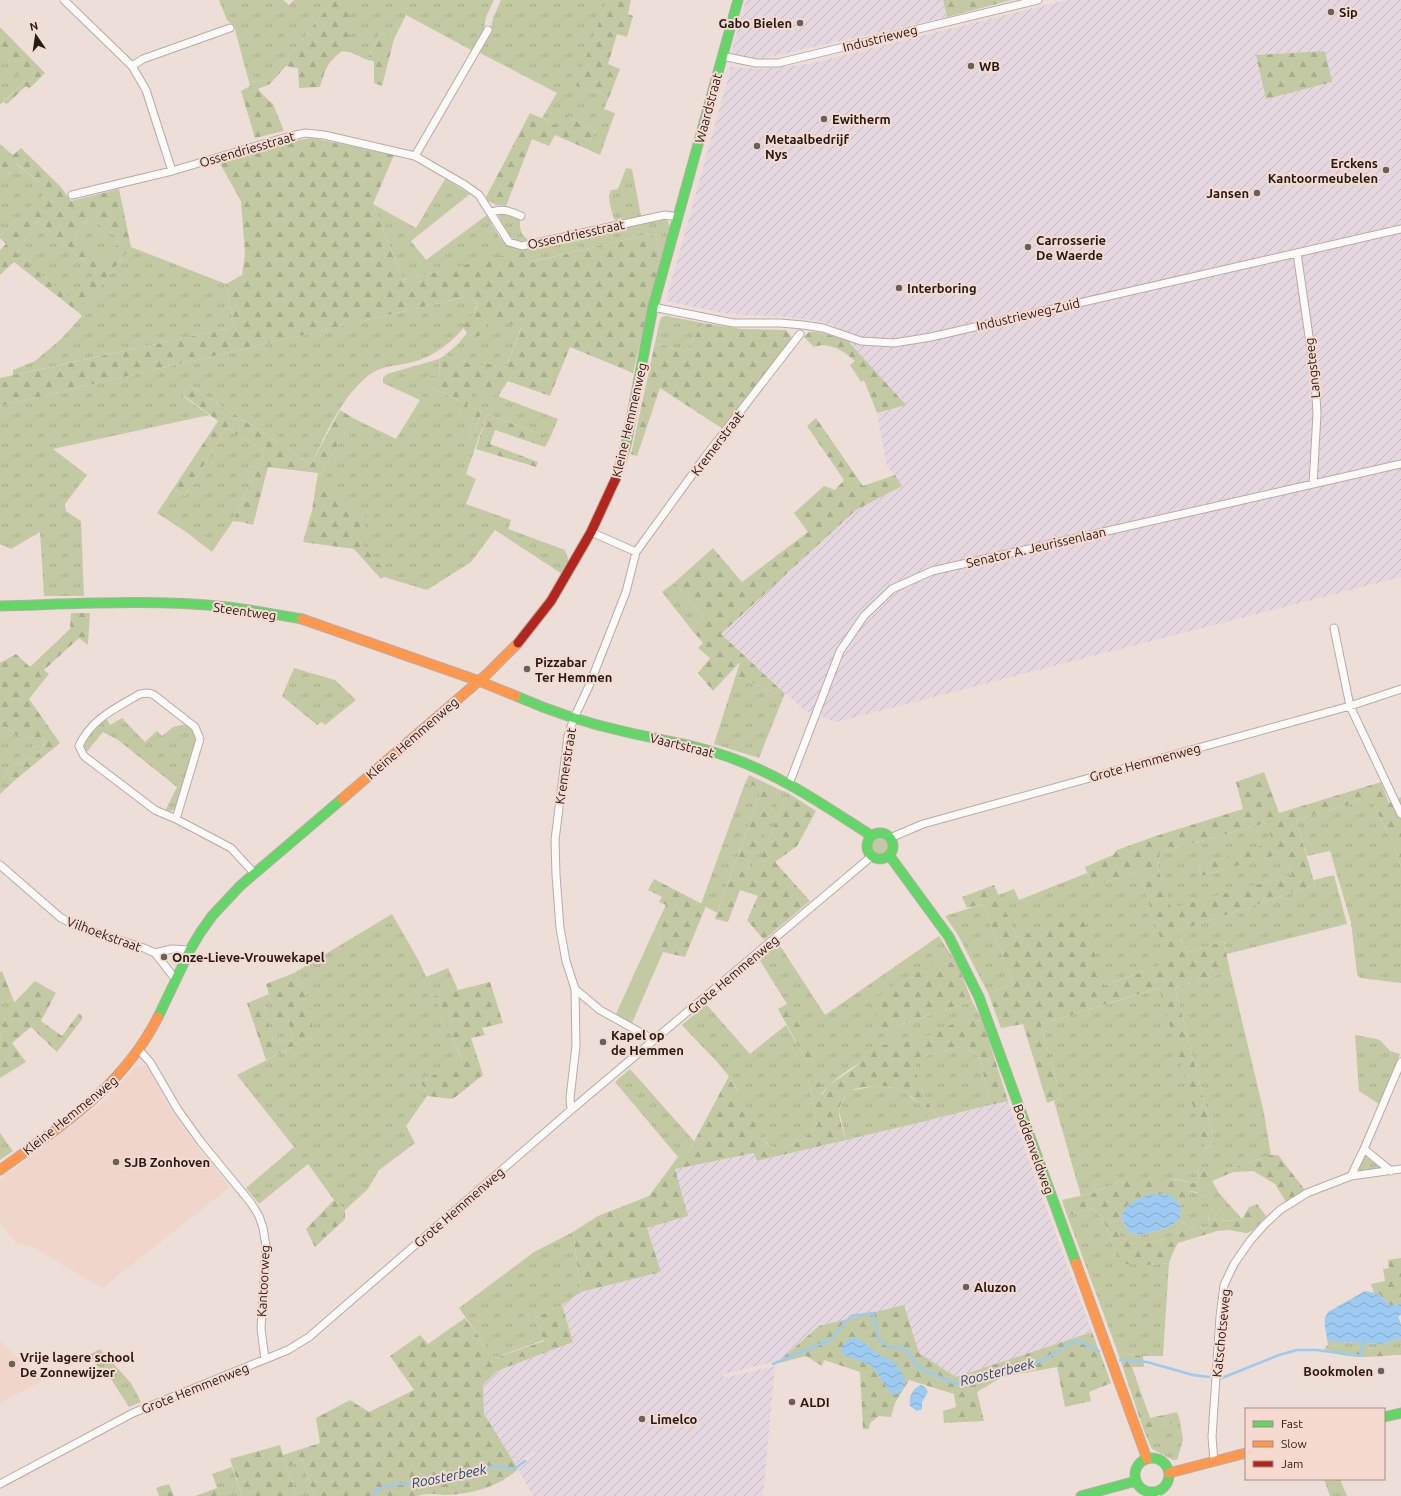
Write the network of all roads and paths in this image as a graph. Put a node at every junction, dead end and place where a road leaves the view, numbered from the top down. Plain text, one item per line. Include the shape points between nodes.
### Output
1 (64, 0) edge
2 (738, 0) edge
3 (1038, 0) edge
4 (230, 28) dead end
5 (488, 30) dead end
6 (722, 56) junction
7 (132, 66) junction
8 (415, 156) junction
9 (172, 171) junction
10 (72, 195) dead end
11 (491, 212) junction
12 (521, 216) dead end
13 (678, 217) junction
14 (1401, 229) edge
15 (1297, 253) junction
16 (653, 307) junction
17 (800, 334) dead end
18 (1401, 464) edge
19 (1313, 484) junction
20 (591, 532) junction
21 (636, 552) junction
22 (0, 606) edge
23 (1334, 628) dead end
24 (479, 681) junction
25 (1401, 689) edge
26 (1350, 706) junction
27 (574, 718) junction
28 (789, 784) junction
29 (1401, 814) edge
30 (176, 819) junction
31 (872, 836) junction
32 (890, 838) junction
33 (889, 855) junction
34 (872, 856) junction
35 (0, 865) edge
36 (254, 873) junction
37 (190, 950) junction
38 (155, 953) junction
39 (176, 980) junction
40 (575, 989) junction
41 (654, 1040) junction
42 (139, 1050) junction
43 (1401, 1062) edge
44 (571, 1110) junction
45 (1364, 1149) junction
46 (1401, 1169) edge
47 (0, 1170) edge
48 (1391, 1170) junction
49 (1351, 1176) junction
50 (265, 1359) junction
51 (1401, 1413) edge
52 (1385, 1417) edge
53 (1245, 1453) edge
54 (1147, 1459) junction
55 (1214, 1462) junction
56 (1168, 1472) junction
57 (1136, 1481) junction
58 (0, 1484) edge
59 (1156, 1494) edge
60 (1081, 1496) edge

1 - 7 street
2 - 6 street, Waardstraat
3 - 6 street, Industrieweg via 778,63 756,63
4 - 7 street via 143,58
5 - 8 street
6 - 13 street, Waardstraat
7 - 9 street via 146,90
8 - 9 street, Ossendriesstraat via 324,134 305,133
8 - 11 street, Ossendriesstraat via 480,195
9 - 10 street, Ossendriesstraat
11 - 12 street via 500,209
11 - 13 street, Ossendriesstraat via 509,242 522,246 665,215
13 - 16 street, Kleine Hemmenweg
14 - 15 street, Industrieweg-Zuid
15 - 16 street, Industrieweg-Zuid via 931,337 894,343 861,341 823,328 803,325 733,323
15 - 19 street, Langsteeg via 1315,378 1317,414
16 - 20 street, Kleine Hemmenweg via 621,464 614,485
17 - 21 street, Kremerstraat
18 - 19 street, Senator A. Jeurissenlaan
19 - 28 street, Senator A. Jeurissenlaan via 932,571 892,589 864,616 840,651
20 - 21 street
20 - 24 street, Kleine Hemmenweg via 564,581 543,612 520,641
21 - 27 street, Kremerstraat via 626,592
22 - 24 street, Steentweg via 136,603 228,607 302,619
23 - 26 street
24 - 27 street, Vaartstraat
24 - 36 street, Kleine Hemmenweg
25 - 26 street, Grote Hemmenweg
26 - 29 street
26 - 32 street, Grote Hemmenweg via 924,824
27 - 28 street, Vaartstraat via 694,746 735,759
27 - 40 street, Kremerstraat via 568,736 555,840 560,928 566,961
28 - 31 street, Vaartstraat
30 - 30 street via 155,810 84,756 79,746 82,738 100,718 140,694 154,695 195,727 200,739
30 - 36 street via 231,848
31 - 32 street, Grote Hemmenweg via 879,833
31 - 34 street via 867,846
32 - 33 street via 893,845
33 - 34 street via 879,859
33 - 54 street, Boddenveldweg via 949,937 979,997
34 - 41 street, Grote Hemmenweg
35 - 38 street, Vilhoekstraat via 61,918 81,928
36 - 37 street, Kleine Hemmenweg via 224,902
37 - 38 street, Vilhoekstraat via 172,949
37 - 39 street, Kleine Hemmenweg
38 - 39 street, Vilhoekstraat
39 - 42 street, Kleine Hemmenweg via 152,1030
40 - 41 street via 600,1010
40 - 44 street, Kremerstraat via 576,1046 570,1090
41 - 44 street, Grote Hemmenweg
42 - 47 street, Kleine Hemmenweg via 123,1072 100,1094
42 - 50 street, Kantoorweg via 150,1062 178,1110 251,1203 264,1228 266,1246 261,1329
43 - 45 street
44 - 50 street, Grote Hemmenweg via 309,1337 288,1350
45 - 48 street
45 - 49 street
46 - 48 street, Katschotseweg
48 - 49 street, Katschotseweg
49 - 55 street, Katschotseweg via 1308,1193 1280,1210 1250,1241 1234,1264 1224,1285 1220,1317 1212,1438
50 - 58 street, Grote Hemmenweg via 133,1413
51 - 52 street
53 - 55 street
54 - 56 street via 1161,1461
54 - 57 street via 1137,1468
55 - 56 street
56 - 59 street via 1167,1482
57 - 59 street via 1144,1490
57 - 60 street

